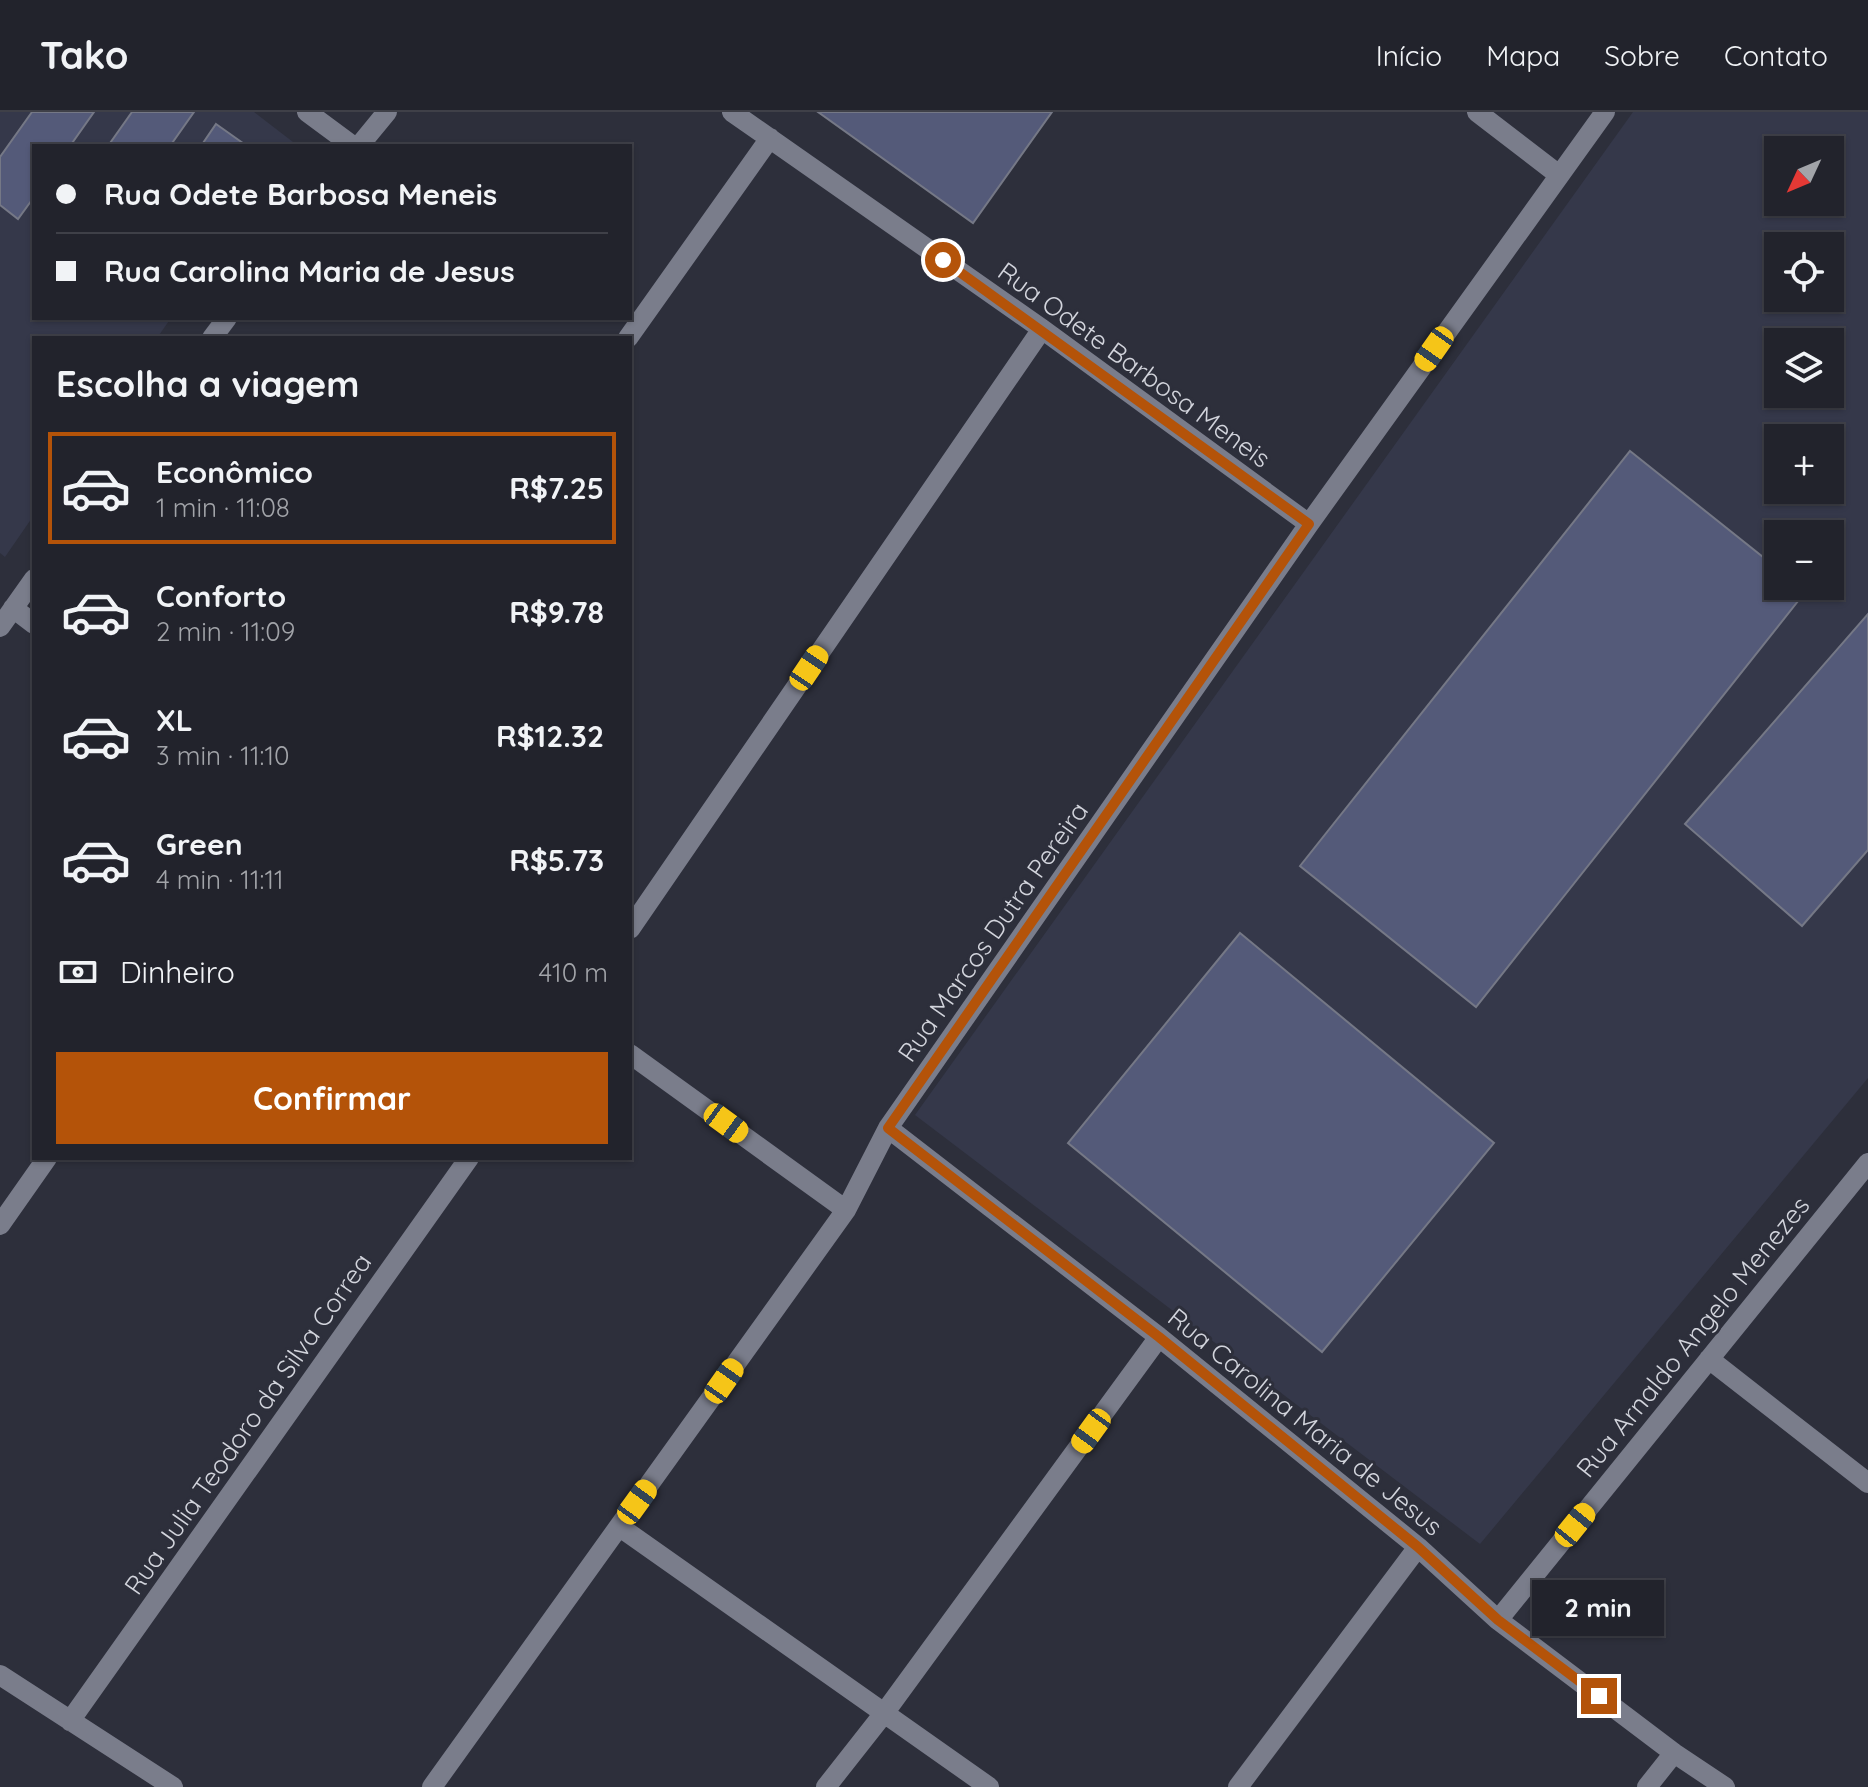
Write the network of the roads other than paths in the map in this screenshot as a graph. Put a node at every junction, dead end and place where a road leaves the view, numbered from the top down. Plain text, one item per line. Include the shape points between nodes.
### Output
1 (307, 112) edge
2 (387, 112) edge
3 (732, 112) edge
4 (1477, 112) edge
5 (1605, 112) edge
6 (770, 138) junction
7 (350, 144) edge
8 (361, 144) edge
9 (1559, 175) junction
10 (1042, 329) junction
11 (629, 336) edge
12 (1309, 524) junction
13 (32, 582) edge
14 (13, 608) junction
15 (32, 622) edge
16 (0, 627) edge
17 (632, 926) edge
18 (632, 1055) edge
19 (888, 1128) junction
20 (46, 1160) edge
21 (468, 1160) edge
22 (1868, 1163) edge
23 (846, 1210) junction
24 (0, 1225) edge
25 (1159, 1337) junction
26 (1709, 1359) junction
27 (1868, 1483) edge
28 (620, 1527) junction
29 (1418, 1547) junction
30 (1498, 1620) junction
31 (0, 1675) edge
32 (885, 1712) junction
33 (70, 1721) junction
34 (1674, 1753) junction
35 (173, 1787) edge
36 (432, 1787) edge
37 (826, 1787) edge
38 (989, 1787) edge
39 (1238, 1787) edge
40 (1647, 1787) edge
41 (1725, 1787) edge

1 - 7 street
2 - 8 street
3 - 6 street, Rua Odete Barbosa Meneis
4 - 9 street
5 - 9 street, Rua Marcos Dutra Pereira
6 - 10 street, Rua Odete Barbosa Meneis
6 - 11 street
9 - 12 street, Rua Marcos Dutra Pereira
10 - 12 street, Rua Odete Barbosa Meneis
10 - 17 street
12 - 19 street, Rua Marcos Dutra Pereira
13 - 14 street
14 - 15 street
14 - 16 street
18 - 23 street
19 - 23 street, Rua Marcos Dutra Pereira
19 - 25 street, Rua Carolina Maria de Jesus
20 - 24 street
21 - 33 street, Rua Julia Teodoro da Silva Correa
22 - 26 street, Rua Arnaldo Angelo Menezes
23 - 28 street, Rua Marcos Dutra Pereira
25 - 29 street, Rua Carolina Maria de Jesus
25 - 32 street
26 - 27 street
26 - 30 street, Rua Arnaldo Angelo Menezes
28 - 32 street
28 - 36 street, Rua Marcos Dutra Pereira
29 - 30 street, Rua Carolina Maria de Jesus
29 - 39 street
30 - 34 street, Rua Carolina Maria de Jesus
31 - 33 street
32 - 37 street
32 - 38 street
33 - 35 street
34 - 40 street
34 - 41 street, Rua Carolina Maria de Jesus

